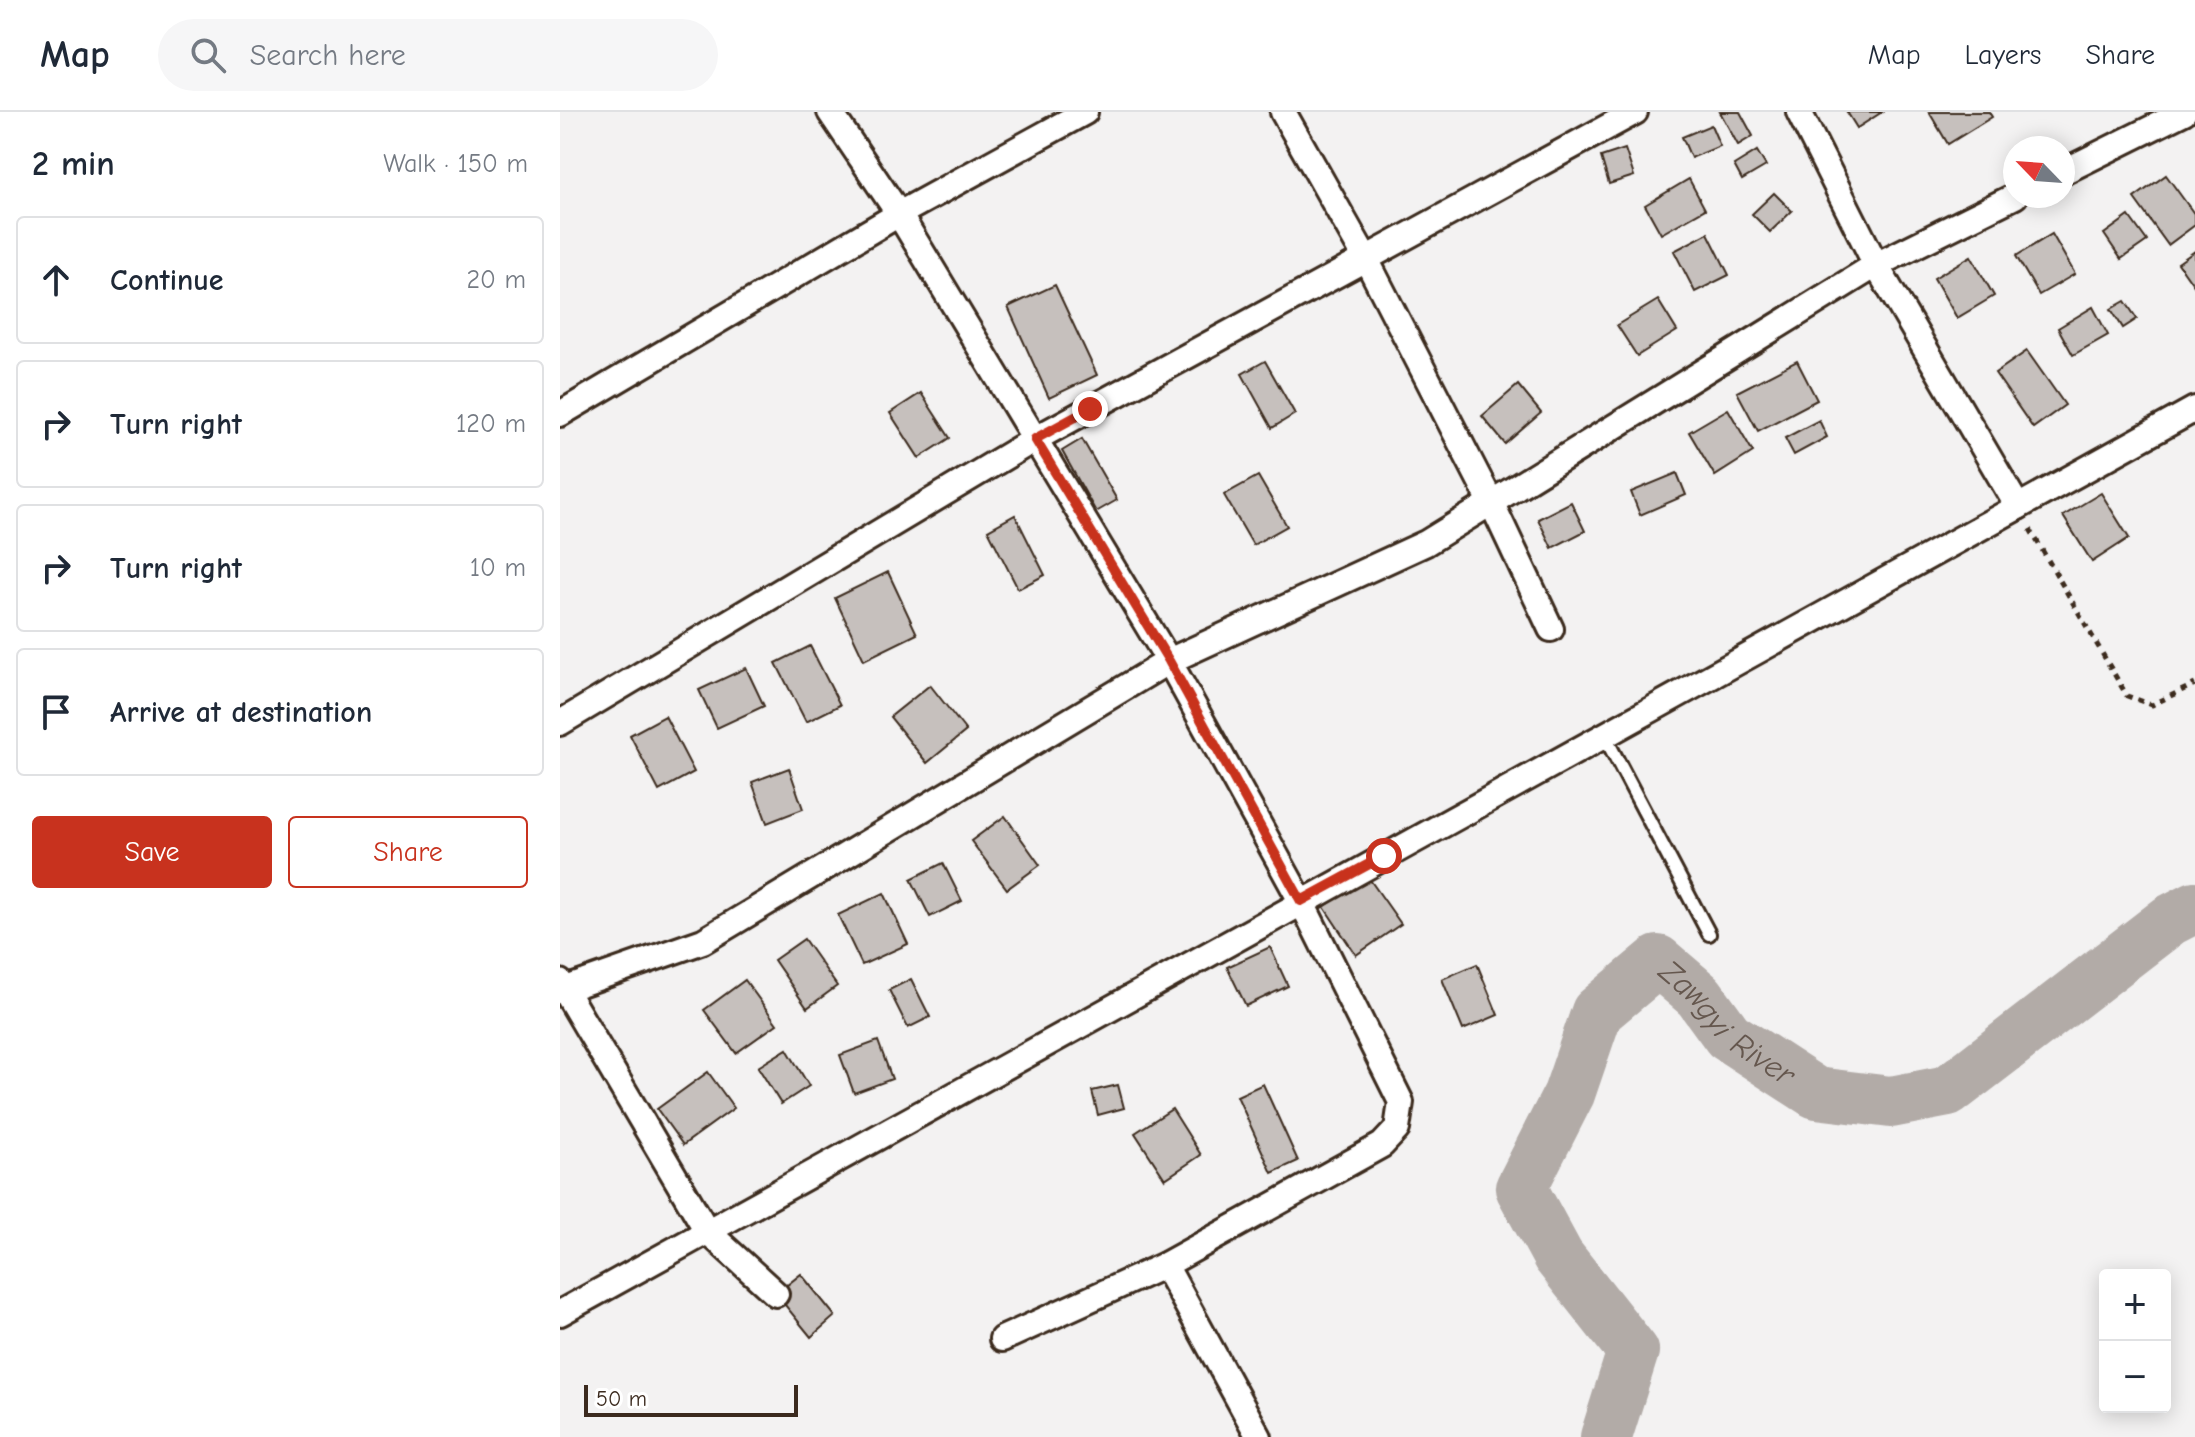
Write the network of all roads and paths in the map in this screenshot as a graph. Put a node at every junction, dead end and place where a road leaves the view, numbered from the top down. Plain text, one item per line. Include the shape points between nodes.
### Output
1 (830, 112) edge
2 (1085, 112) edge
3 (1283, 112) edge
4 (1635, 112) edge
5 (1799, 112) edge
6 (2184, 112) edge
7 (2075, 166) edge
8 (2003, 202) edge
9 (899, 214) junction
10 (1366, 259) junction
11 (1876, 265) junction
12 (2195, 409) edge
13 (560, 414) edge
14 (1035, 439) junction
15 (1492, 504) junction
16 (2018, 507) junction
17 (1551, 629) dead end
18 (1169, 661) junction
19 (2195, 684) edge
20 (560, 723) edge
21 (1604, 735) junction
22 (1301, 901) junction
23 (1709, 934) dead end
24 (561, 988) edge
25 (707, 1231) junction
26 (1165, 1265) junction
27 (776, 1294) dead end
28 (560, 1313) edge
29 (1002, 1339) dead end
30 (1259, 1437) edge

1 - 9 street
2 - 9 street
3 - 10 street
4 - 10 street
5 - 11 street
6 - 7 street
8 - 11 street
9 - 13 street
9 - 14 street
10 - 14 street
10 - 15 street
11 - 15 street
11 - 16 street
12 - 16 street
14 - 18 street
14 - 20 street
15 - 17 street
15 - 18 street via 1426,543
16 - 19 path via 2127,696 2152,705
16 - 21 street
18 - 22 street
18 - 24 street via 703,941
21 - 22 street
21 - 23 lane
22 - 25 street
22 - 26 street via 1401,1102 1397,1129 1382,1145
24 - 25 street
25 - 27 street
25 - 28 street
26 - 29 street
26 - 30 street

